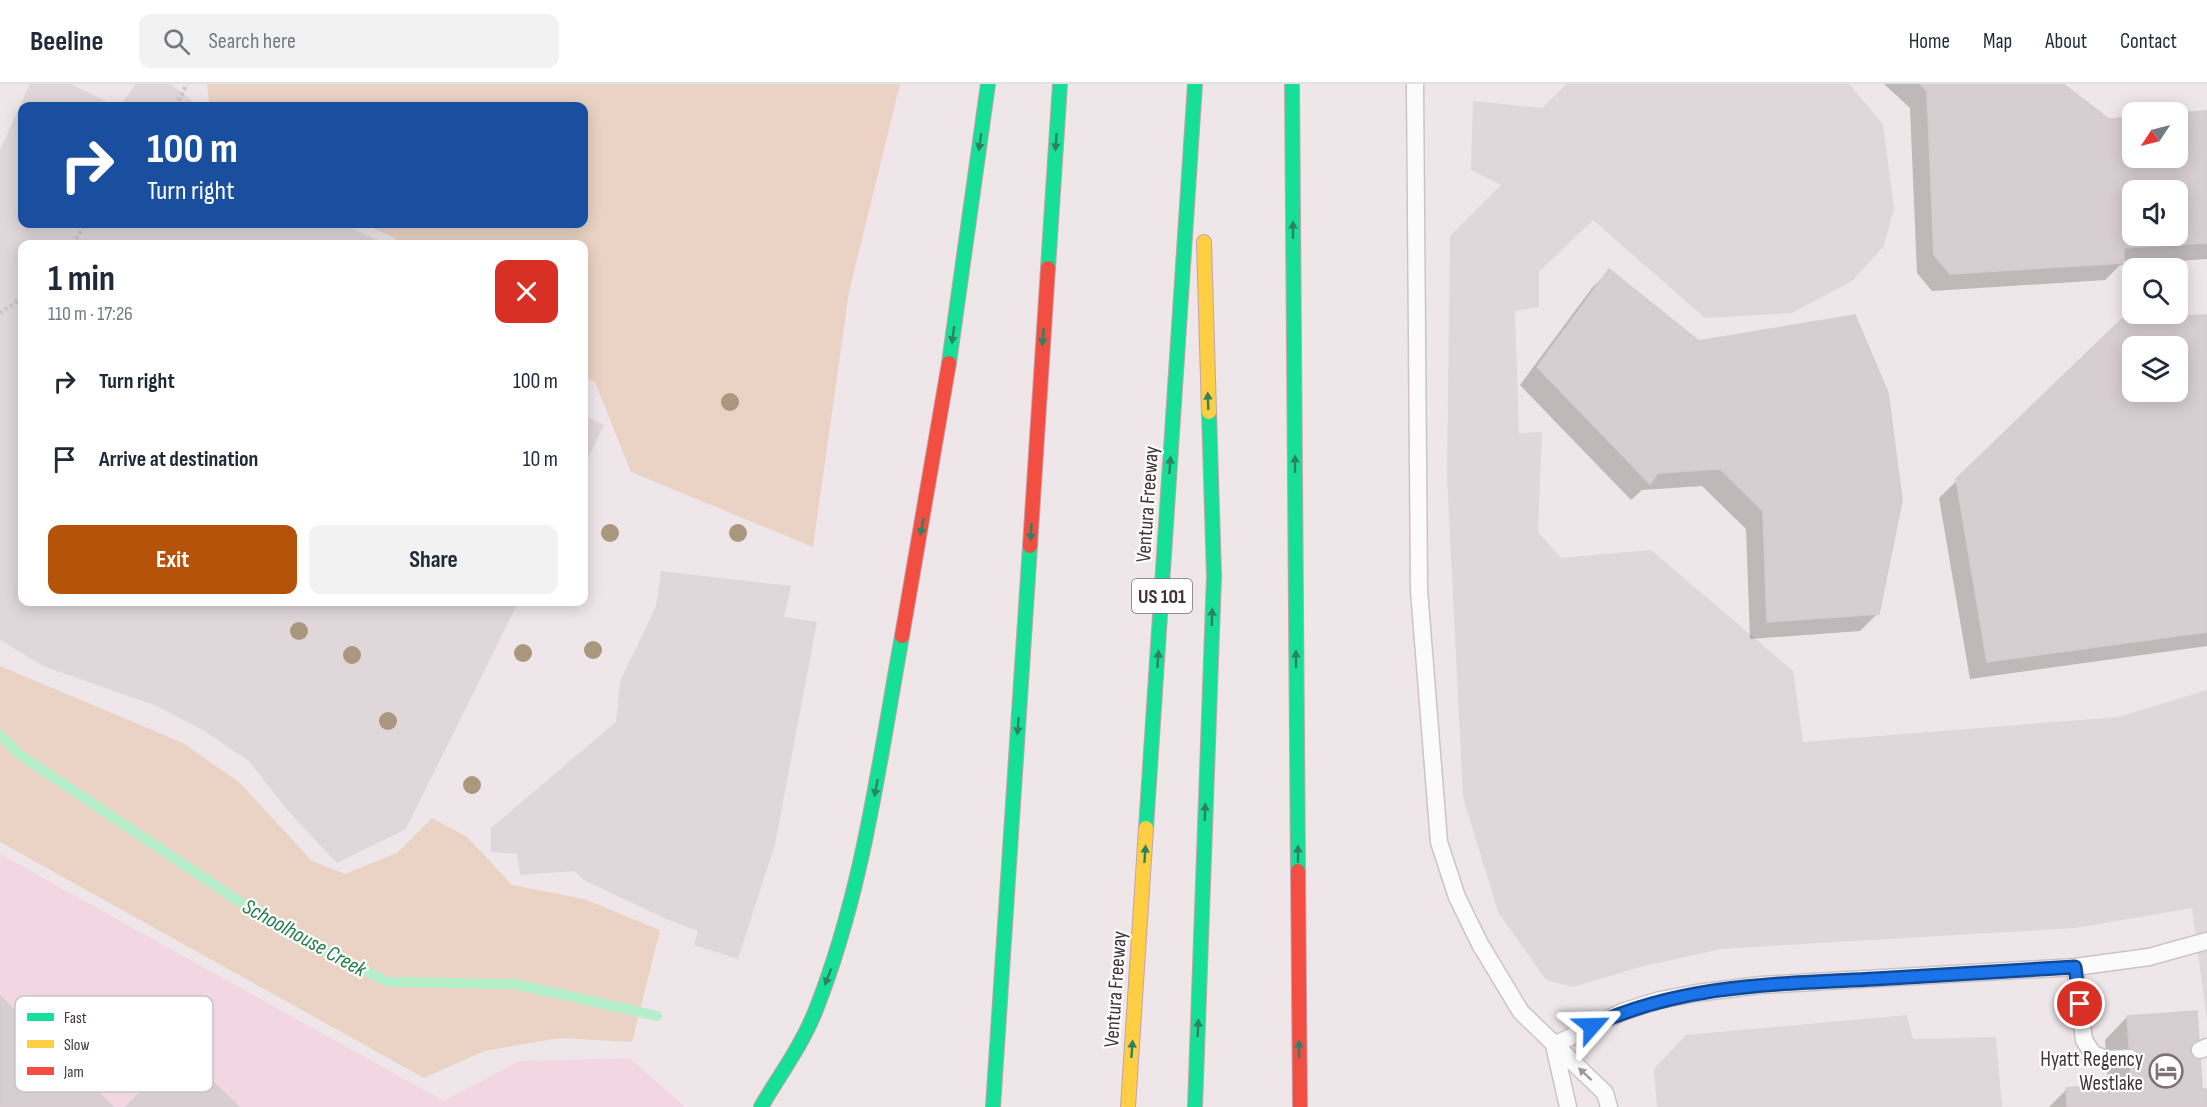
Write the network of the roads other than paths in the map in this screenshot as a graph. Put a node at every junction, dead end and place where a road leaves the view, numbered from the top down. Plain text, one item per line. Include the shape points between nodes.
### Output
1 (988, 84) edge
2 (1060, 84) edge
3 (1197, 84) edge
4 (1292, 84) edge
5 (1415, 84) edge
6 (1202, 189) dead end
7 (1203, 225) dead end
8 (2207, 941) edge
9 (2075, 967) junction
10 (1554, 1046) junction
11 (2130, 1058) dead end
12 (761, 1107) edge
13 (993, 1107) edge
14 (1128, 1107) edge
15 (1195, 1107) edge
16 (1300, 1107) edge
17 (1568, 1107) edge
18 (1609, 1107) edge

1 -> 12 highway via 949,366 861,869 838,950 814,1014
2 -> 13 highway
3 - 6 highway
14 -> 3 highway, Ventura Freeway / US 101
16 -> 4 highway
5 - 10 lane via 1419,590 1438,842 1457,897 1480,944 1521,1012
15 -> 7 highway via 1214,576
8 - 9 lane via 2150,957
9 - 10 lane via 1761,985 1697,993 1622,1012
9 - 11 lane via 2084,1040 2093,1054 2107,1059
10 - 17 lane
18 -> 10 lane via 1605,1093

